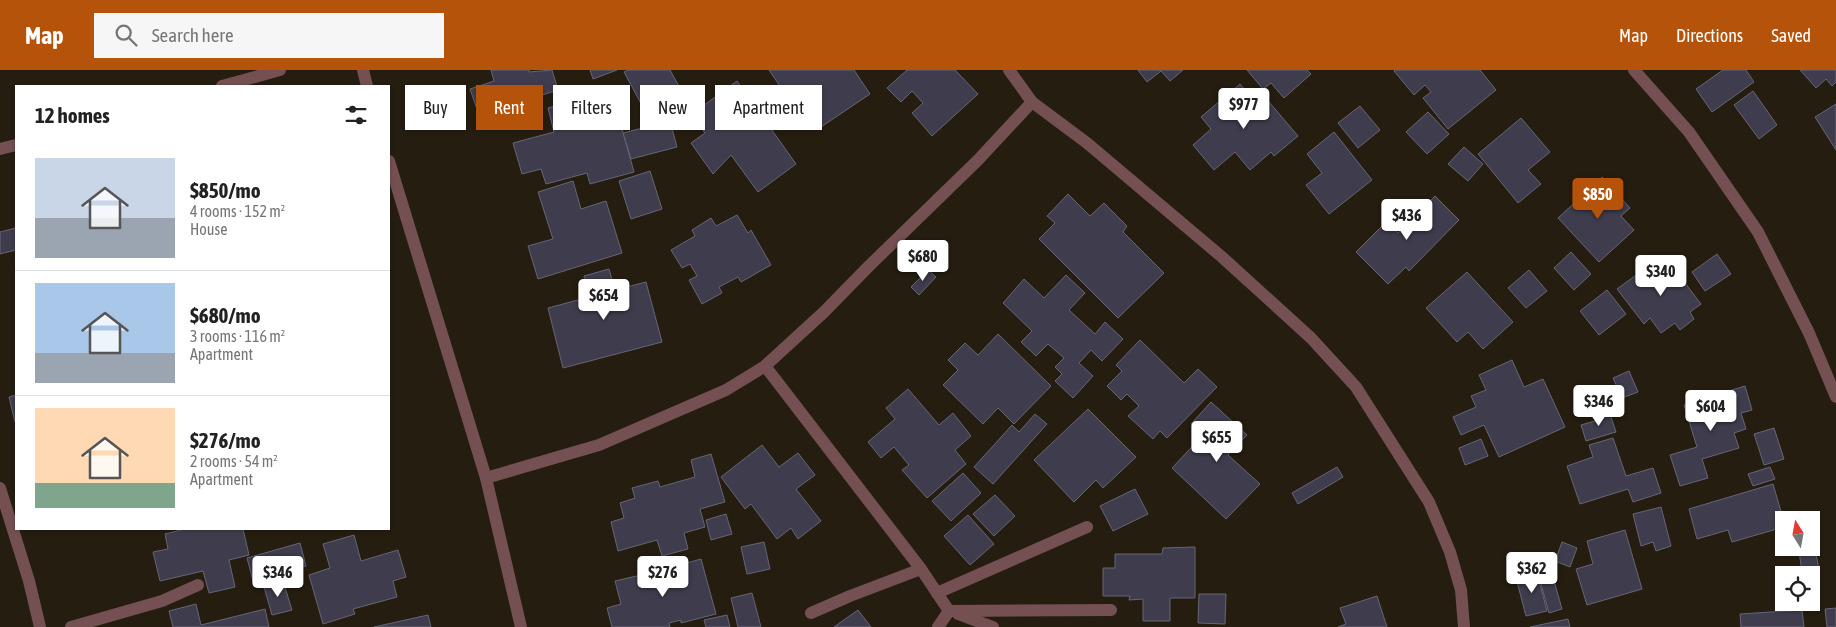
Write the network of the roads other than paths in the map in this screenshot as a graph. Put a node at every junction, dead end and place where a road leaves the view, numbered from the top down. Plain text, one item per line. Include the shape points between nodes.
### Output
1 (280, 70) edge
2 (363, 70) edge
3 (1009, 70) edge
4 (1634, 70) edge
5 (226, 85) edge
6 (367, 85) edge
7 (1032, 102) junction
8 (15, 145) edge
9 (0, 149) edge
10 (390, 164) edge
11 (765, 366) junction
12 (1836, 397) edge
13 (486, 478) junction
14 (0, 488) edge
15 (1087, 527) dead end
16 (921, 569) junction
17 (198, 585) dead end
18 (937, 593) junction
19 (1111, 610) dead end
20 (949, 611) junction
21 (811, 614) dead end
22 (40, 627) edge
23 (71, 627) edge
24 (521, 627) edge
25 (938, 627) edge
26 (993, 627) edge
27 (1464, 627) edge

1 - 5 street
2 - 6 street
3 - 7 street
4 - 12 street via 1689,132 1758,232 1809,333
7 - 11 street via 978,160
7 - 27 street via 1087,143 1222,257 1311,338 1356,387 1429,502 1450,552 1461,590
8 - 9 street
10 - 13 street
11 - 13 street via 726,390 599,445
11 - 16 street
13 - 24 street
14 - 22 street
15 - 18 street
16 - 18 street
16 - 21 street
17 - 23 street via 162,601
18 - 20 street
19 - 20 street
20 - 25 street
20 - 26 street

